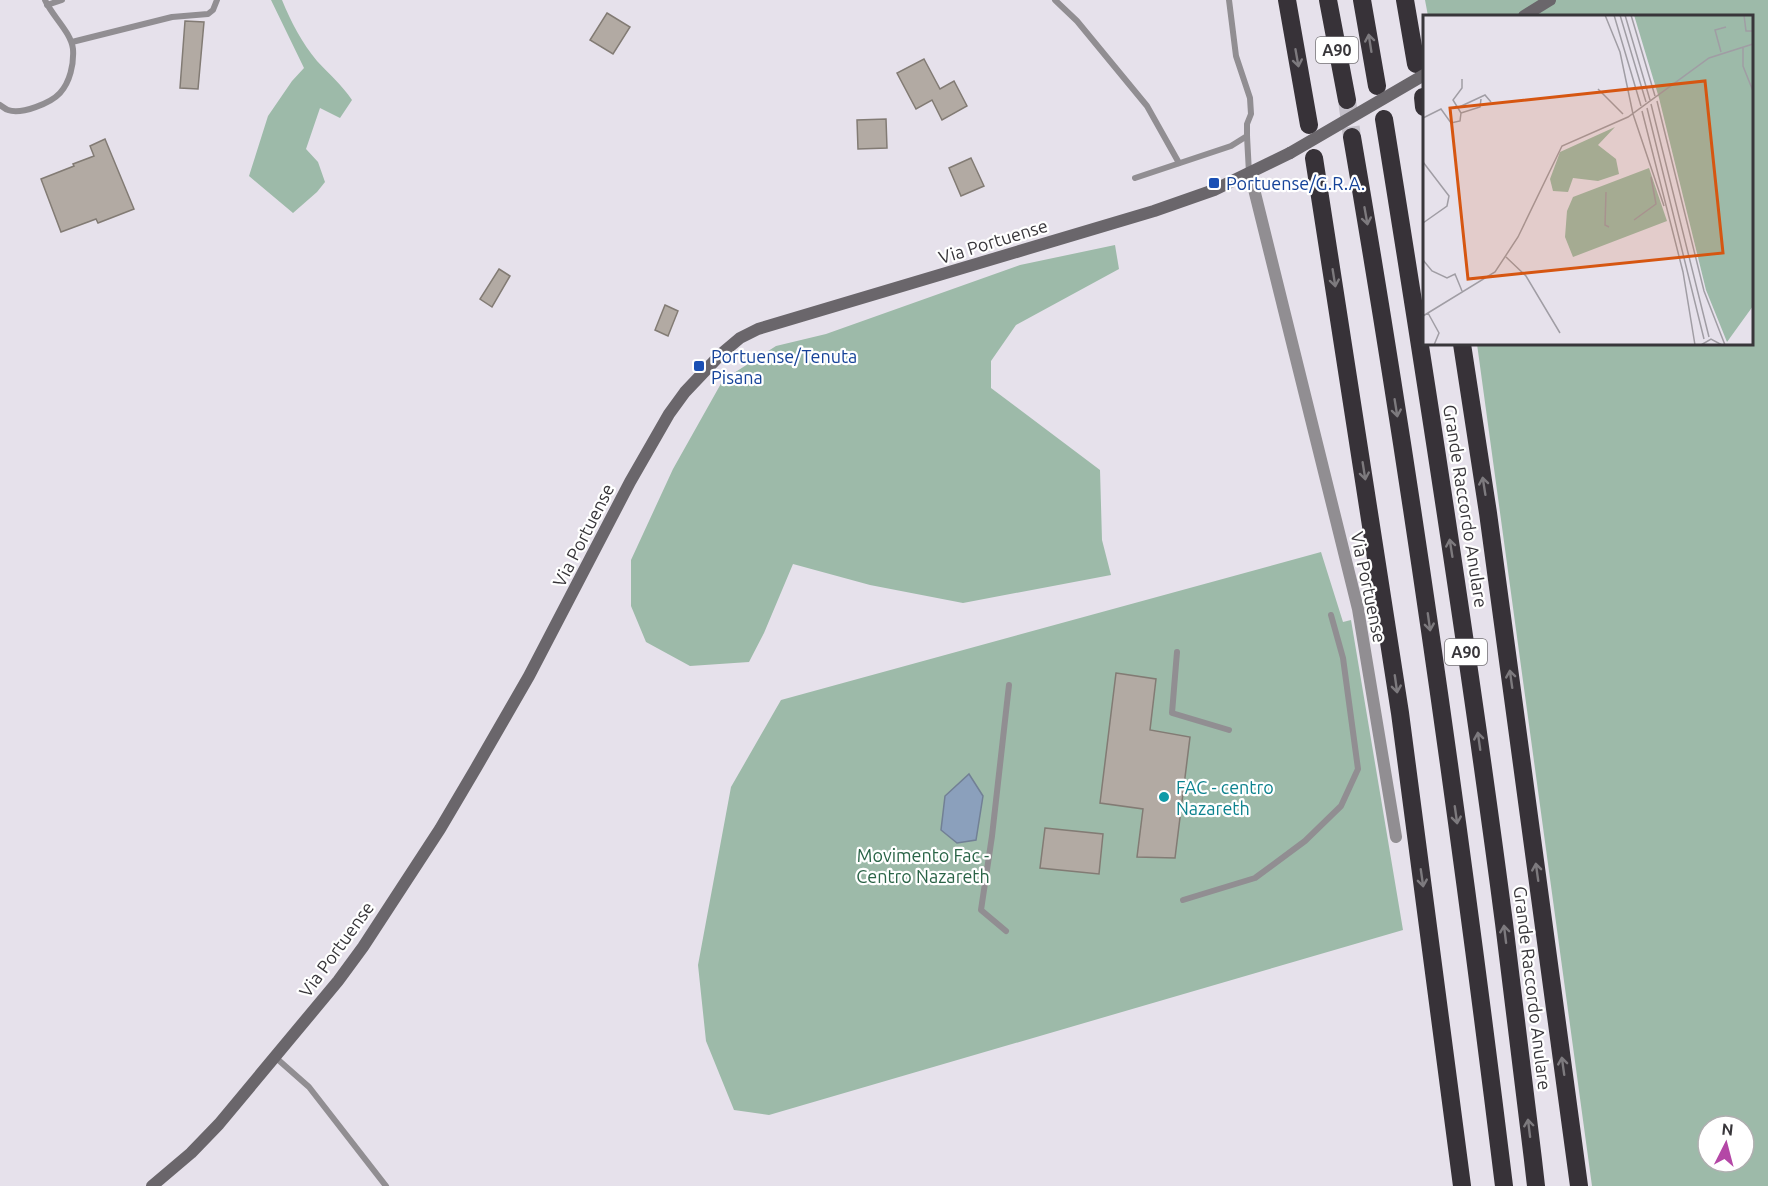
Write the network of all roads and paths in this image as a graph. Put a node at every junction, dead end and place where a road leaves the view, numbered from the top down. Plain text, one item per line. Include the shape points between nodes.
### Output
1 (62, 0) edge
2 (217, 0) edge
3 (1055, 0) edge
4 (1229, 0) edge
5 (1287, 0) edge
6 (1328, 0) edge
7 (1362, 0) edge
8 (1405, 0) edge
9 (1550, 0) edge
10 (46, 3) edge
11 (1526, 15) edge
12 (72, 42) junction
13 (1420, 70) edge
14 (1377, 86) dead end
15 (1347, 100) tunnel mouth
16 (0, 105) edge
17 (1384, 119) dead end
18 (1309, 125) dead end
19 (1247, 136) junction
20 (1352, 137) tunnel mouth
21 (1314, 158) dead end
22 (1179, 164) junction
23 (1250, 173) junction
24 (1135, 178) dead end
25 (1462, 345) edge
26 (1331, 615) dead end
27 (1177, 652) dead end
28 (1009, 685) dead end
29 (1229, 730) dead end
30 (1396, 837) dead end
31 (1183, 900) dead end
32 (1006, 931) dead end
33 (275, 1057) junction
34 (152, 1186) edge
35 (386, 1186) edge
36 (1462, 1186) edge
37 (1503, 1186) edge
38 (1536, 1186) edge
39 (1579, 1186) edge

1 - 10 lane
2 - 12 lane via 208,14 172,17
3 - 22 lane via 1147,106
4 - 19 lane via 1236,56 1250,98
5 -> 18 highway
6 - 15 highway, A90
14 -> 7 highway, A90
8 - 13 highway
9 - 11 main road
10 - 12 lane
12 - 16 lane via 69,80 59,94 21,112 8,111
13 - 23 main road, Via Portuense, bridge via 1290,153
38 -> 17 highway, Grande Raccordo Anulare / A90 via 1464,633
19 - 22 lane via 1231,146
19 - 23 lane
20 -> 37 highway, A90 via 1428,618 1472,924
21 -> 36 highway via 1398,701
22 - 24 lane
23 - 30 street, Via Portuense via 1358,609
23 - 33 main road, Via Portuense via 1154,211 770,325 746,334 721,354 669,414 529,676 440,830 351,964
39 -> 25 highway, Grande Raccordo Anulare
26 - 31 lane via 1343,658 1358,769 1341,806 1305,841 1256,878
27 - 29 lane via 1172,713
28 - 32 lane via 981,910
33 - 34 main road, Via Portuense via 219,1124
33 - 35 lane via 309,1087

